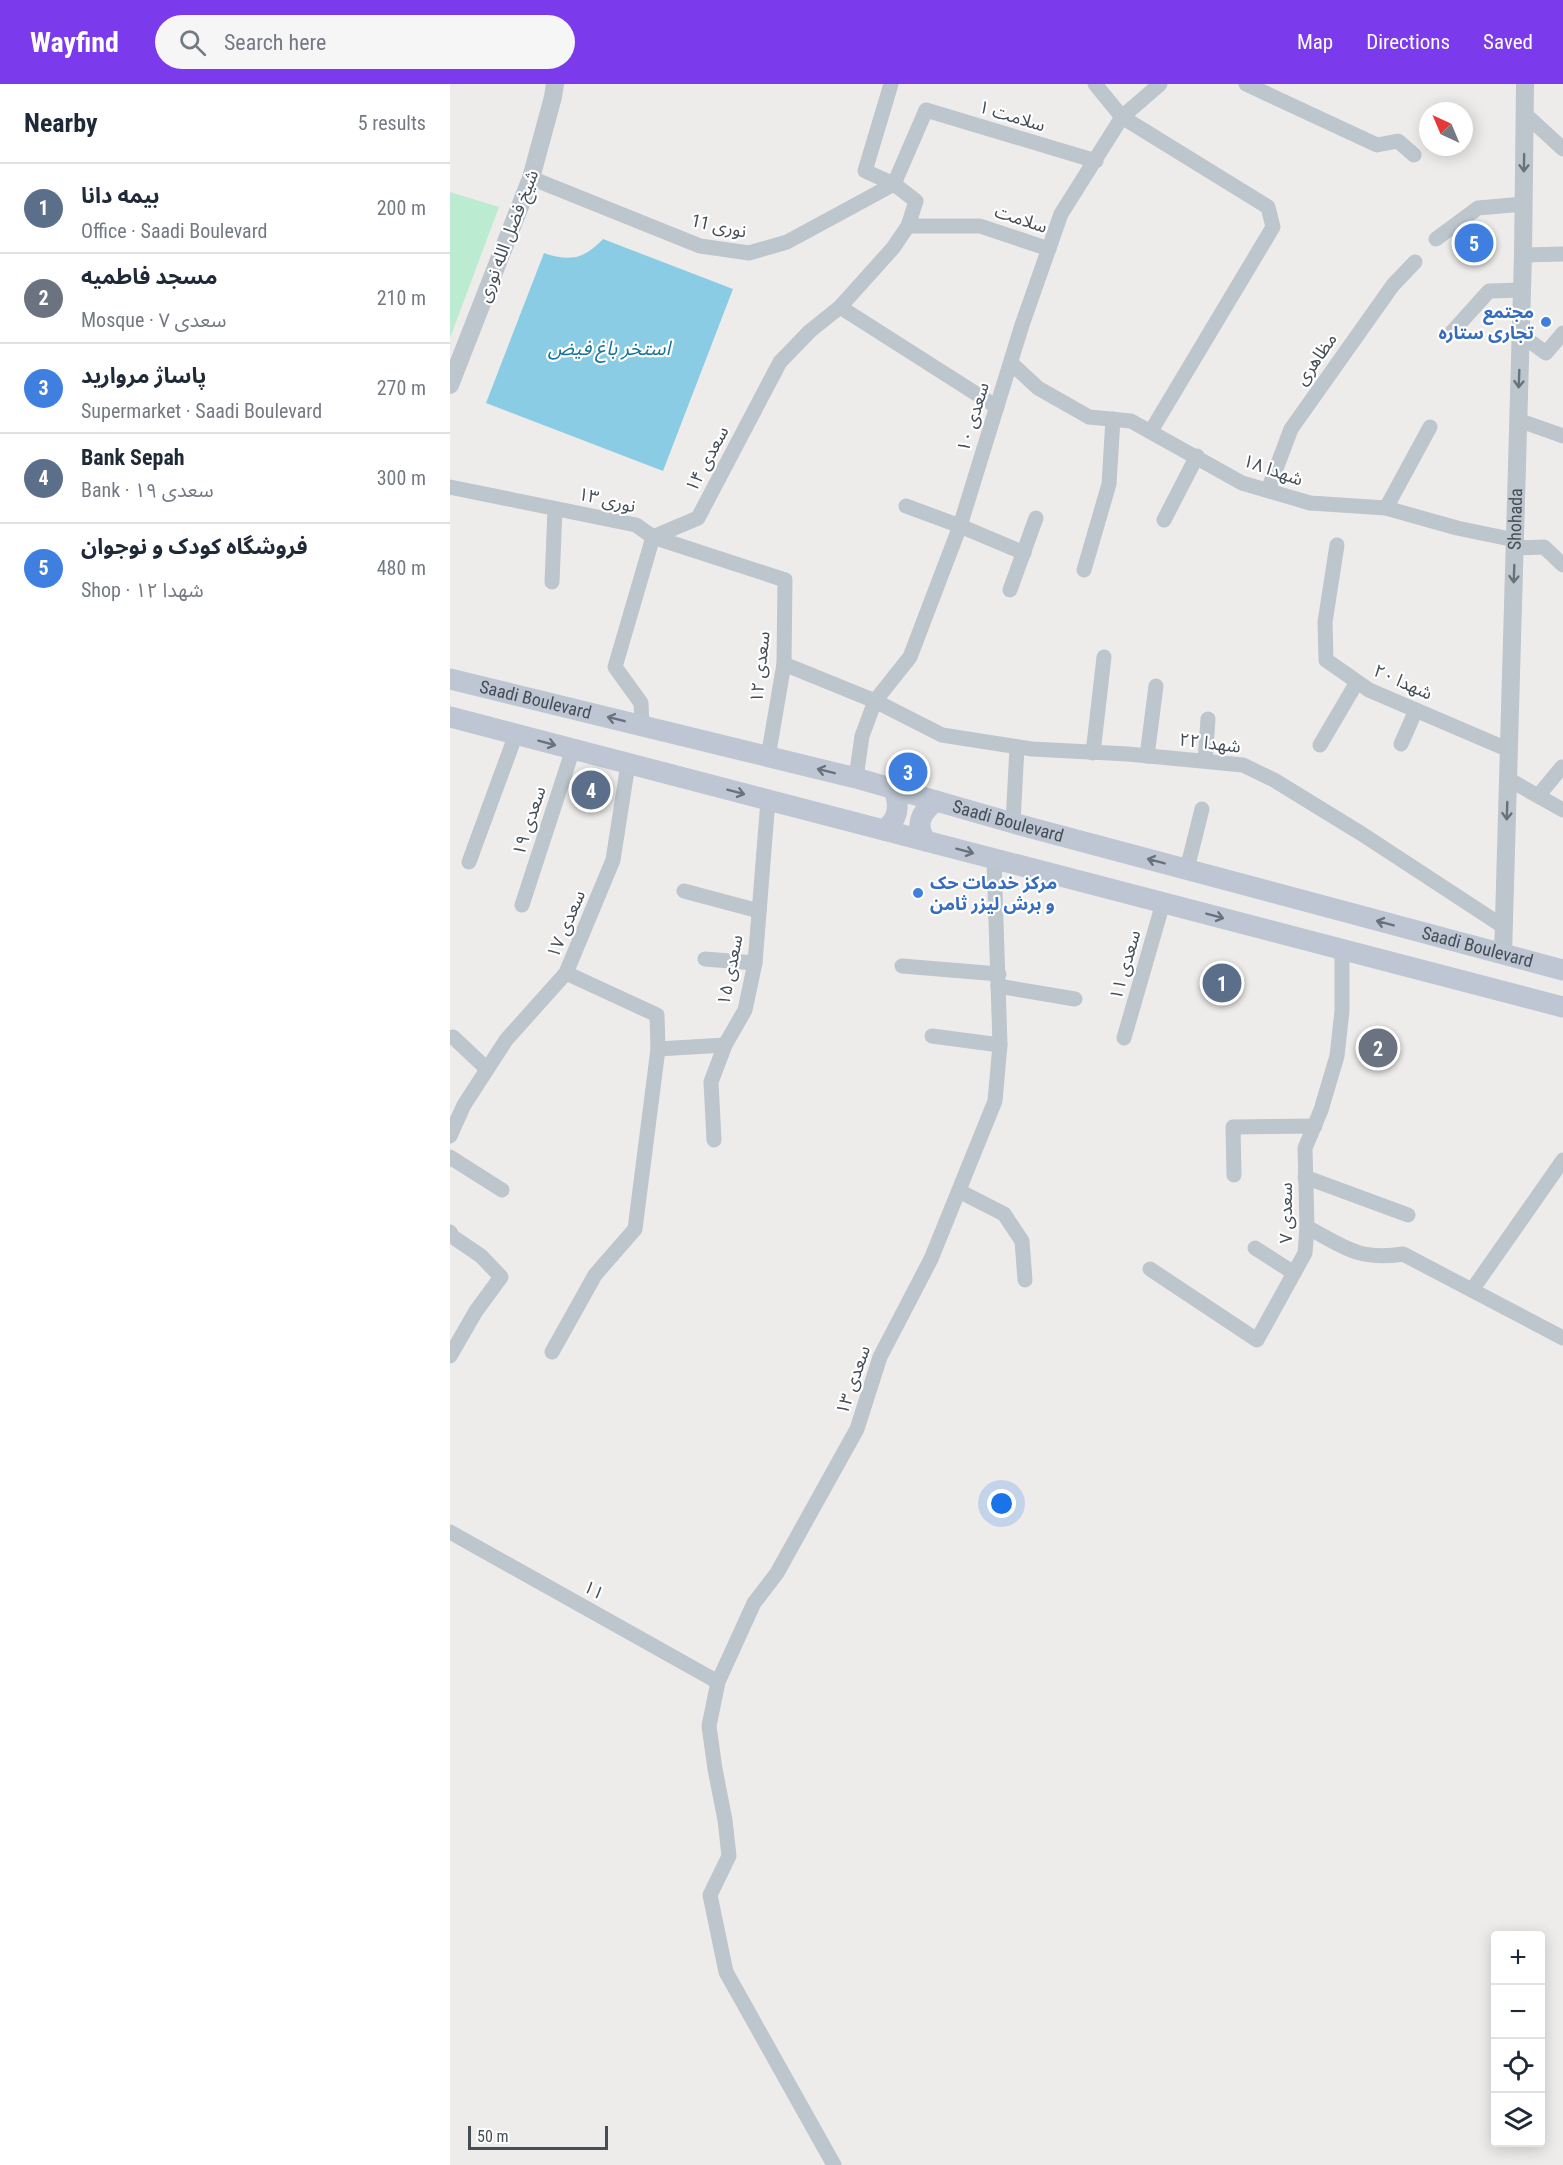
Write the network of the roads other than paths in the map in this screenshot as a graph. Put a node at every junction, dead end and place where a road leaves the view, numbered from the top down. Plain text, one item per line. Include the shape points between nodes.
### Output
1 (555, 84) edge
2 (891, 84) edge
3 (1095, 84) edge
4 (1160, 84) edge
5 (1246, 84) edge
6 (1525, 84) edge
7 (1525, 114) junction
8 (1122, 117) junction
9 (1563, 149) edge
10 (1414, 155) dead end
11 (1096, 160) junction
12 (531, 178) junction
13 (894, 184) junction
14 (1524, 204) junction
15 (908, 226) junction
16 (1436, 239) dead end
17 (1049, 249) junction
18 (1563, 254) edge
19 (1523, 255) junction
20 (1414, 262) dead end
21 (1522, 290) junction
22 (840, 307) junction
23 (1452, 332) dead end
24 (1563, 333) edge
25 (1521, 334) junction
26 (1011, 363) junction
27 (450, 386) edge
28 (997, 407) junction
29 (1113, 419) junction
30 (1518, 420) junction
31 (1430, 427) dead end
32 (1150, 430) junction
33 (1563, 436) edge
34 (1197, 456) junction
35 (450, 487) edge
36 (1268, 490) junction
37 (906, 507) dead end
38 (1386, 508) junction
39 (555, 509) junction
40 (1036, 518) dead end
41 (1164, 520) dead end
42 (960, 526) junction
43 (653, 537) junction
44 (1514, 544) junction
45 (1337, 545) dead end
46 (1024, 553) junction
47 (1563, 565) edge
48 (1084, 570) dead end
49 (784, 580) joint
50 (552, 582) dead end
51 (1010, 590) dead end
52 (1104, 657) dead end
53 (784, 664) junction
54 (450, 679) edge
55 (1357, 682) junction
56 (1156, 686) dead end
57 (875, 701) junction
58 (1416, 710) junction
59 (450, 717) edge
60 (1208, 719) dead end
61 (642, 726) junction
62 (516, 734) junction
63 (1401, 744) dead end
64 (1320, 745) dead end
65 (1017, 747) junction
66 (573, 749) junction
67 (1509, 750) junction
68 (1093, 753) junction
69 (1147, 756) junction
70 (768, 757) junction
71 (1205, 761) junction
72 (628, 764) junction
73 (1563, 768) edge
74 (856, 778) junction
75 (1508, 779) junction
76 (894, 789) junction
77 (1538, 796) junction
78 (768, 800) junction
79 (936, 801) junction
80 (1202, 809) dead end
81 (1563, 810) edge
82 (1012, 823) junction
83 (884, 830) junction
84 (926, 841) junction
85 (994, 859) junction
86 (469, 862) dead end
87 (1186, 869) junction
88 (684, 891) dead end
89 (1163, 903) junction
90 (522, 905) dead end
91 (759, 911) junction
92 (1504, 927) junction
93 (1342, 950) junction
94 (1503, 954) junction
95 (705, 959) dead end
96 (755, 963) junction
97 (902, 966) dead end
98 (1563, 970) edge
99 (566, 973) junction
100 (999, 980) junction
101 (1075, 999) dead end
102 (1563, 1007) edge
103 (932, 1036) dead end
104 (453, 1037) dead end
105 (1124, 1038) dead end
106 (725, 1045) junction
107 (1000, 1045) junction
108 (658, 1049) junction
109 (487, 1069) junction
110 (1314, 1126) junction
111 (450, 1136) edge
112 (714, 1140) dead end
113 (450, 1157) edge
114 (1563, 1160) edge
115 (1234, 1175) dead end
116 (1305, 1177) junction
117 (502, 1190) dead end
118 (959, 1191) junction
119 (1408, 1215) dead end
120 (1307, 1227) junction
121 (450, 1232) edge
122 (1255, 1248) dead end
123 (1150, 1269) dead end
124 (1294, 1273) junction
125 (1025, 1280) dead end
126 (1472, 1290) junction
127 (1563, 1338) edge
128 (552, 1352) dead end
129 (450, 1356) edge
130 (450, 1532) edge
131 (718, 1682) junction
132 (834, 2165) edge

1 - 12 street, شیخ فضل الله نوری
2 - 13 street via 865,171
3 - 8 street
4 - 8 street, سعدی ۱۰
5 - 10 street via 1377,145 1398,141
6 - 7 street, Shohada
7 - 9 street
7 -> 14 street, Shohada
8 - 11 street, سعدی ۱۰
8 - 32 street via 1268,207 1273,227
11 - 13 street, سلامت ۱ via 926,110
11 - 17 street, سعدی ۱۰ via 1061,214
12 - 13 street, نوری 11 via 700,246 749,253 787,242
12 - 27 street, شیخ فضل الله نوری
13 - 15 street via 916,201
14 - 16 street via 1478,208
14 - 19 street, Shohada
15 - 17 street, سلامت via 980,226
15 - 22 street, سعدی ۱۴ via 893,249
17 - 26 street, سعدی ۱۰
18 - 19 street
19 - 21 street, Shohada
20 - 36 street, مظاهری via 1393,285 1291,429
21 - 23 street via 1489,291
21 - 25 street, Shohada
22 - 28 street
22 - 43 street, سعدی ۱۴ via 780,362 698,518
24 - 25 street via 1546,353
25 -> 30 street, Shohada
26 - 28 street, سعدی ۱۰
26 - 29 street, شهدا ۱۸ via 1038,388 1089,417
28 - 42 street, سعدی ۱۰
29 - 32 street, شهدا ۱۸ via 1131,421
29 - 48 street via 1109,484
30 - 33 street
30 - 44 street, Shohada
31 - 38 street
32 - 34 street, شهدا ۱۸
34 - 36 street, شهدا ۱۸ via 1242,483
34 - 41 street
35 - 39 street, نوری ۱۳
36 - 38 street, شهدا ۱۸ via 1310,503
37 - 42 street
38 - 44 street, شهدا ۱۸
39 - 43 street, نوری ۱۳ via 636,525
39 - 50 street
40 - 46 street
42 - 46 street
42 - 57 street, سعدی ۱۰ via 910,657
43 - 49 street, نوری ۱۳
43 - 61 street via 615,667 641,703
44 - 47 street, شهدا ۱۸ via 1544,547
44 -> 67 street, Shohada
45 - 55 street, شهدا ۲۰ via 1325,621 1326,660
46 - 51 street
49 - 53 street, سعدی ۱۲
52 - 68 street
53 - 57 street, شهدا ۲۲
53 - 70 street, سعدی ۱۲
61 -> 54 main road, Saadi Boulevard
55 - 58 street, شهدا ۲۰
55 - 64 street
56 - 69 street
57 - 65 street, شهدا ۲۲ via 942,735
57 - 74 street, سعدی ۱۰ via 862,736
58 - 63 street
58 - 67 street, شهدا ۲۰
59 - 62 main road, Saadi Boulevard
60 - 71 street
61 - 70 main road, Saadi Boulevard
62 -> 66 main road, Saadi Boulevard
62 - 86 street
65 - 68 street, شهدا ۲۲
65 - 82 street
66 - 72 main road, Saadi Boulevard
66 - 90 street, سعدی ۱۹
67 - 75 street, Shohada
68 - 69 street, شهدا ۲۲
69 - 71 street, شهدا ۲۲
74 -> 70 main road, Saadi Boulevard
71 - 92 street, شهدا ۲۲ via 1243,765 1274,780
72 -> 78 main road, Saadi Boulevard
72 - 99 street, سعدی ۱۷ via 613,860
73 - 77 street
74 - 76 main road, Saadi Boulevard
75 - 77 street
75 -> 92 street, Shohada
76 - 79 main road, Saadi Boulevard
76 - 83 main road via 898,812
77 - 81 street
78 - 83 main road, Saadi Boulevard
78 - 91 street, سعدی ۱۵
79 - 82 main road, Saadi Boulevard
79 - 84 main road via 920,820 921,835
80 - 87 street
87 -> 82 main road, Saadi Boulevard
83 - 84 main road, Saadi Boulevard
84 -> 85 main road, Saadi Boulevard
85 - 89 main road, Saadi Boulevard
85 - 100 street, سعدی ۱۳
94 -> 87 main road, Saadi Boulevard
88 - 91 street
89 -> 93 main road, Saadi Boulevard
89 - 105 street, سعدی ۱۱
91 - 96 street, سعدی ۱۵
92 - 94 street, Shohada
93 - 102 main road, Saadi Boulevard
93 - 110 street, سعدی ۷ via 1337,1056
94 - 98 main road, Saadi Boulevard
95 - 96 street
96 - 106 street, سعدی ۱۵ via 745,1010
97 - 100 street
99 - 108 street via 657,1015
99 - 109 street, سعدی ۱۷ via 506,1040
100 - 101 street
100 - 107 street, سعدی ۱۳
103 - 107 street
104 - 109 street
106 - 108 street
106 - 112 street, سعدی ۱۵ via 711,1082
107 - 118 street, سعدی ۱۳ via 995,1101
108 - 128 street via 635,1229 595,1275
109 - 111 street, سعدی ۱۷
110 - 115 street via 1233,1127
110 - 116 street, سعدی ۷ via 1305,1148
113 - 117 street
114 - 126 street
116 - 119 street
116 - 120 street, سعدی ۷
118 - 125 street via 1004,1214 1022,1240
118 - 131 street, سعدی ۱۳ via 931,1259 880,1358 857,1429 777,1573 754,1603
120 - 124 street, سعدی ۷ via 1305,1253
120 - 126 street via 1356,1253 1384,1257 1403,1254
121 - 129 street via 482,1256 501,1278
122 - 124 street
123 - 124 street, سعدی ۷ via 1257,1340
126 - 127 street
130 - 131 street, ۱۱
131 - 132 street, سعدی ۱۳ via 709,1726 729,1856 710,1895 726,1972

